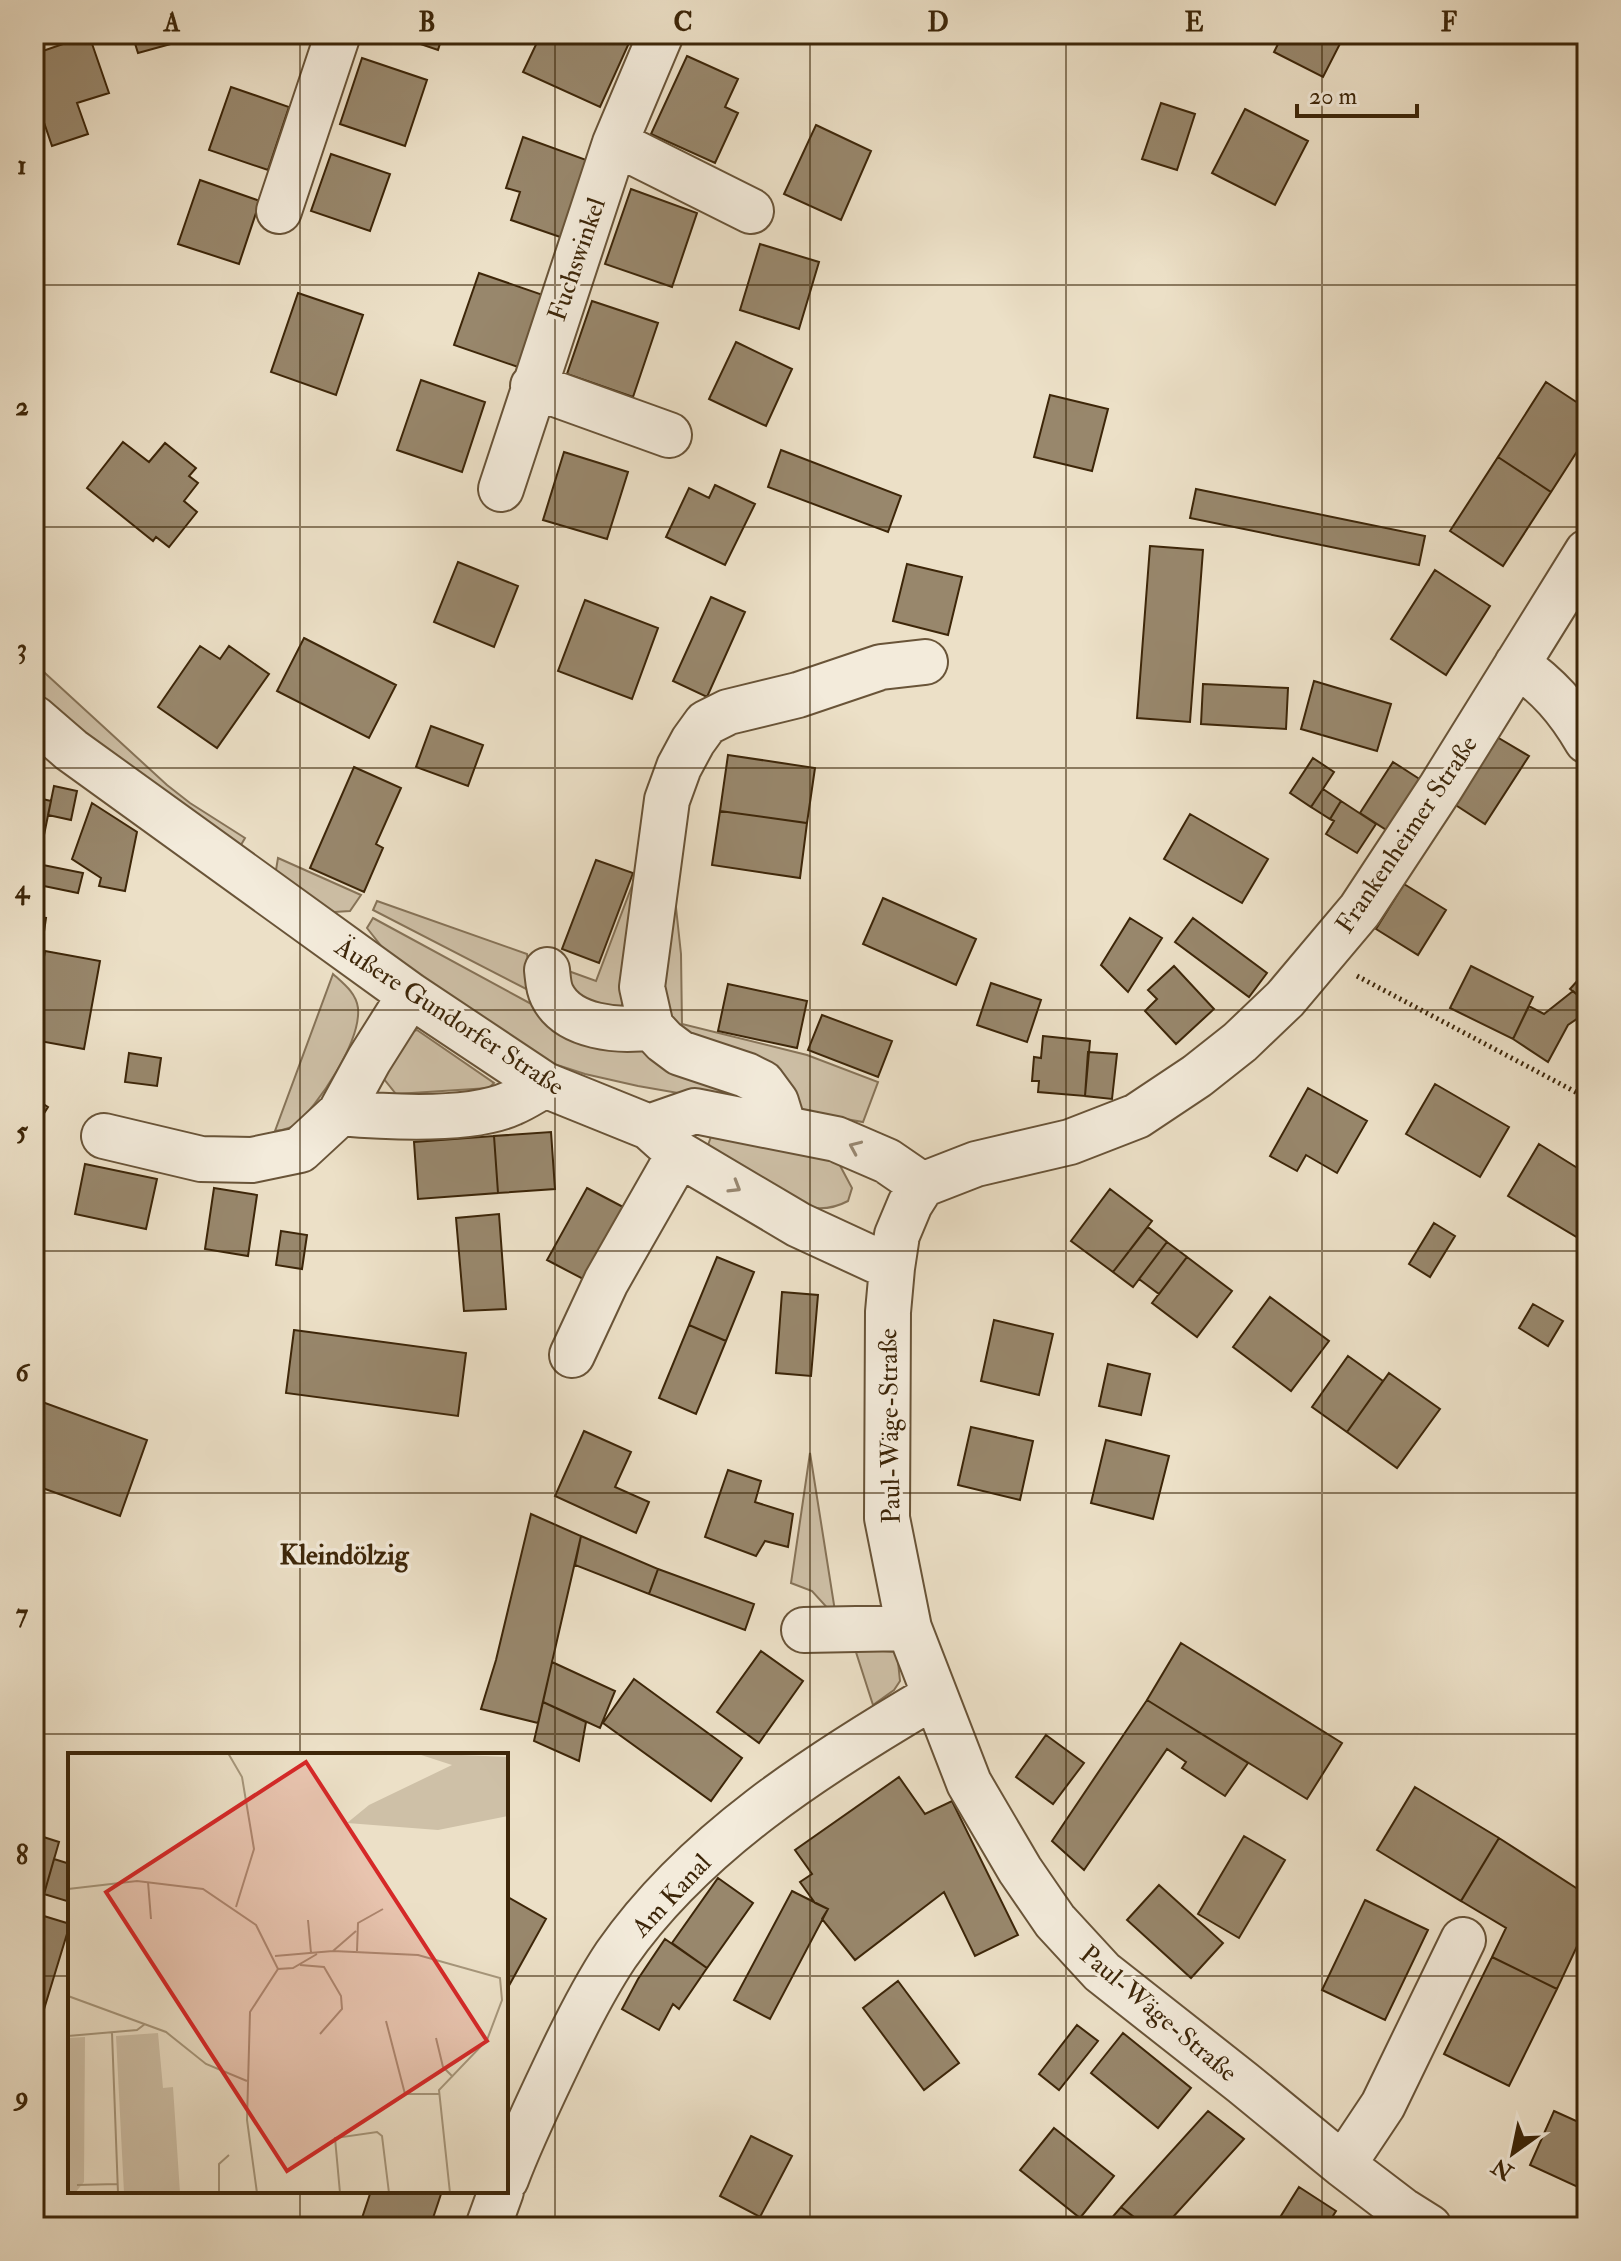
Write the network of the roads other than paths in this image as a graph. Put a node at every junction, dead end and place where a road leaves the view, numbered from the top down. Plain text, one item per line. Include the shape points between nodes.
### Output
1 (338, 34) edge
2 (661, 34) edge
3 (615, 143) junction
4 (279, 211) dead end
5 (751, 211) dead end
6 (533, 386) junction
7 (669, 435) dead end
8 (501, 489) dead end
9 (1587, 552) edge
10 (925, 662) dead end
11 (1517, 664) junction
12 (34, 718) edge
13 (1587, 741) edge
14 (547, 970) dead end
15 (410, 995) junction
16 (651, 1027) junction
17 (545, 1085) junction
18 (340, 1113) junction
19 (784, 1128) junction
20 (104, 1136) dead end
21 (664, 1140) junction
22 (922, 1185) junction
23 (892, 1268) junction
24 (572, 1355) dead end
25 (909, 1628) junction
26 (804, 1630) dead end
27 (934, 1696) junction
28 (1463, 1940) dead end
29 (1343, 2165) junction
30 (508, 2174) edge
31 (500, 2193) edge
32 (488, 2227) edge
33 (1429, 2227) edge

1 - 4 street
2 - 3 street, Fuchswinkel
3 - 5 street
3 - 6 street, Fuchswinkel
6 - 7 street
6 - 8 street, Fuchswinkel
9 - 11 street, Frankenheimer Straße
10 - 16 street via 881,667 706,723 679,767 667,800 642,987
11 - 13 street via 1554,693
11 - 22 street, Frankenheimer Straße via 1360,910 1285,999 1240,1042 1137,1116 1070,1142 976,1164
12 - 15 street, Äußere Gundorfer Straße
14 - 16 street via 552,997 583,1022 620,1029
15 - 17 street, Äußere Gundorfer Straße
15 - 18 street
16 - 19 street via 680,1053 762,1083 776,1102
17 - 18 street via 510,1104 473,1113 393,1118
17 - 21 street, Äußere Gundorfer Straße
18 - 20 street via 300,1150 252,1160 201,1159
19 - 21 street via 695,1111
22 -> 19 street via 887,1161 836,1139
21 -> 23 street, Äußere Gundorfer Straße via 799,1225
21 - 24 street
22 - 23 street, Paul-Wäge-Straße via 897,1235
23 - 25 street, Paul-Wäge-Straße via 887,1518
25 - 26 street
25 - 27 street, Paul-Wäge-Straße
27 - 29 street, Paul-Wäge-Straße via 969,1783 1055,1921 1102,1972
27 - 30 street, Am Kanal via 794,1785 729,1835 651,1912 615,1957 574,2028
28 - 29 street via 1383,2105
29 - 33 street, Paul-Wäge-Straße
31 - 32 street

